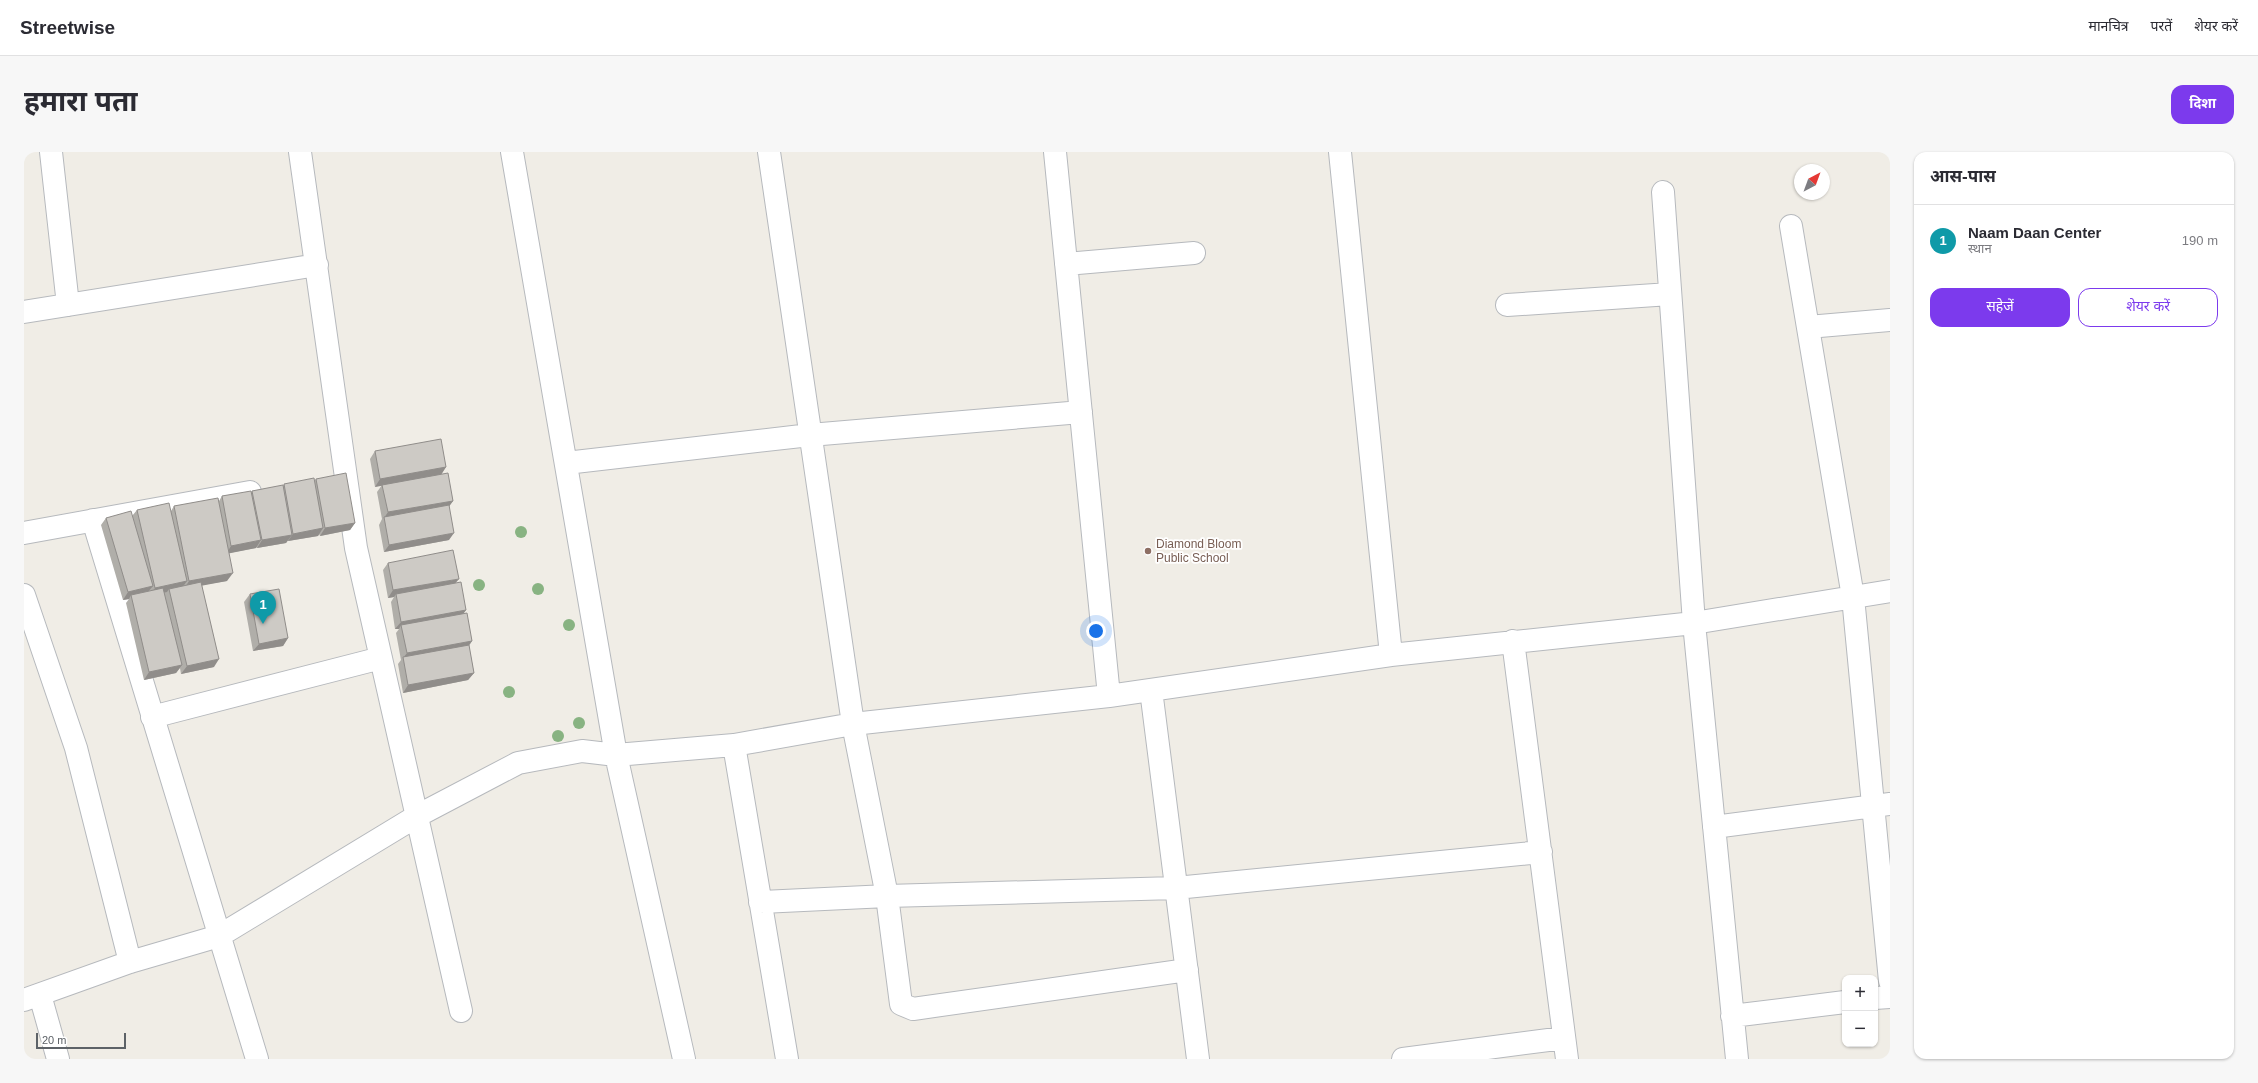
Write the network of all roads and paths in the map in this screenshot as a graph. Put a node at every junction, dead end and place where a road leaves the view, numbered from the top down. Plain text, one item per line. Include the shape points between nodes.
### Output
1 (51, 152) edge
2 (300, 152) edge
3 (512, 152) edge
4 (769, 152) edge
5 (1055, 152) edge
6 (1340, 152) edge
7 (1663, 192) dead end
8 (1791, 226) dead end
9 (1194, 253) dead end
10 (1066, 264) junction
11 (317, 266) junction
12 (1670, 294) junction
13 (68, 305) junction
14 (1507, 305) dead end
15 (24, 312) edge
16 (1890, 320) edge
17 (1808, 327) junction
18 (1081, 412) junction
19 (810, 435) junction
20 (566, 463) junction
21 (346, 475) junction
22 (323, 479) edge
23 (269, 489) edge
24 (93, 520) junction
25 (24, 532) edge
26 (1890, 591) edge
27 (24, 594) edge
28 (1853, 597) junction
29 (1694, 622) junction
30 (1513, 641) junction
31 (1391, 655) junction
32 (381, 658) junction
33 (1151, 690) junction
34 (1109, 696) junction
35 (152, 717) junction
36 (853, 724) junction
37 (734, 745) junction
38 (616, 755) junction
39 (1882, 806) edge
40 (417, 816) junction
41 (1714, 827) junction
42 (1541, 852) junction
43 (1176, 888) junction
44 (887, 896) junction
45 (760, 902) junction
46 (219, 936) junction
47 (130, 962) junction
48 (1186, 970) junction
49 (1890, 981) edge
50 (1890, 996) edge
51 (32, 997) edge
52 (1878, 998) edge
53 (1842, 1002) edge
54 (461, 1011) dead end
55 (1732, 1016) junction
56 (1566, 1049) edge
57 (58, 1059) edge
58 (257, 1059) edge
59 (684, 1059) edge
60 (787, 1059) edge
61 (1198, 1059) edge
62 (1403, 1059) edge
63 (1737, 1059) edge

1 - 13 street
2 - 11 street
3 - 20 street
4 - 19 street
5 - 10 street
6 - 31 street
7 - 12 street
8 - 17 street
9 - 10 street
10 - 18 street
11 - 13 street
11 - 21 street
12 - 14 street
12 - 29 street
13 - 15 street
16 - 17 street
17 - 28 street
18 - 19 street
18 - 34 street
19 - 20 street
19 - 36 street
20 - 38 street
21 - 22 street
21 - 32 street via 356,548
23 - 24 street
24 - 25 street
24 - 35 street
26 - 28 street
27 - 47 street via 76,748
28 - 29 street
28 - 39 street
29 - 30 street
29 - 41 street
30 - 31 street
30 - 42 street
31 - 33 street
32 - 35 street
32 - 40 street
33 - 34 street
33 - 43 street
34 - 36 street
35 - 46 street
36 - 37 street
36 - 44 street
37 - 38 street
37 - 45 street
38 - 40 street via 582,750 518,763
38 - 59 street
39 - 41 street
39 - 49 street
40 - 46 street
40 - 54 street
41 - 55 street
42 - 43 street
42 - 56 street
43 - 44 street
43 - 48 street
44 - 45 street
44 - 48 street via 901,1004 913,1009
45 - 60 street
46 - 47 street
46 - 58 street
47 - 51 street
48 - 61 street
50 - 52 street
51 - 57 street
53 - 55 street
55 - 63 street
56 - 62 street

